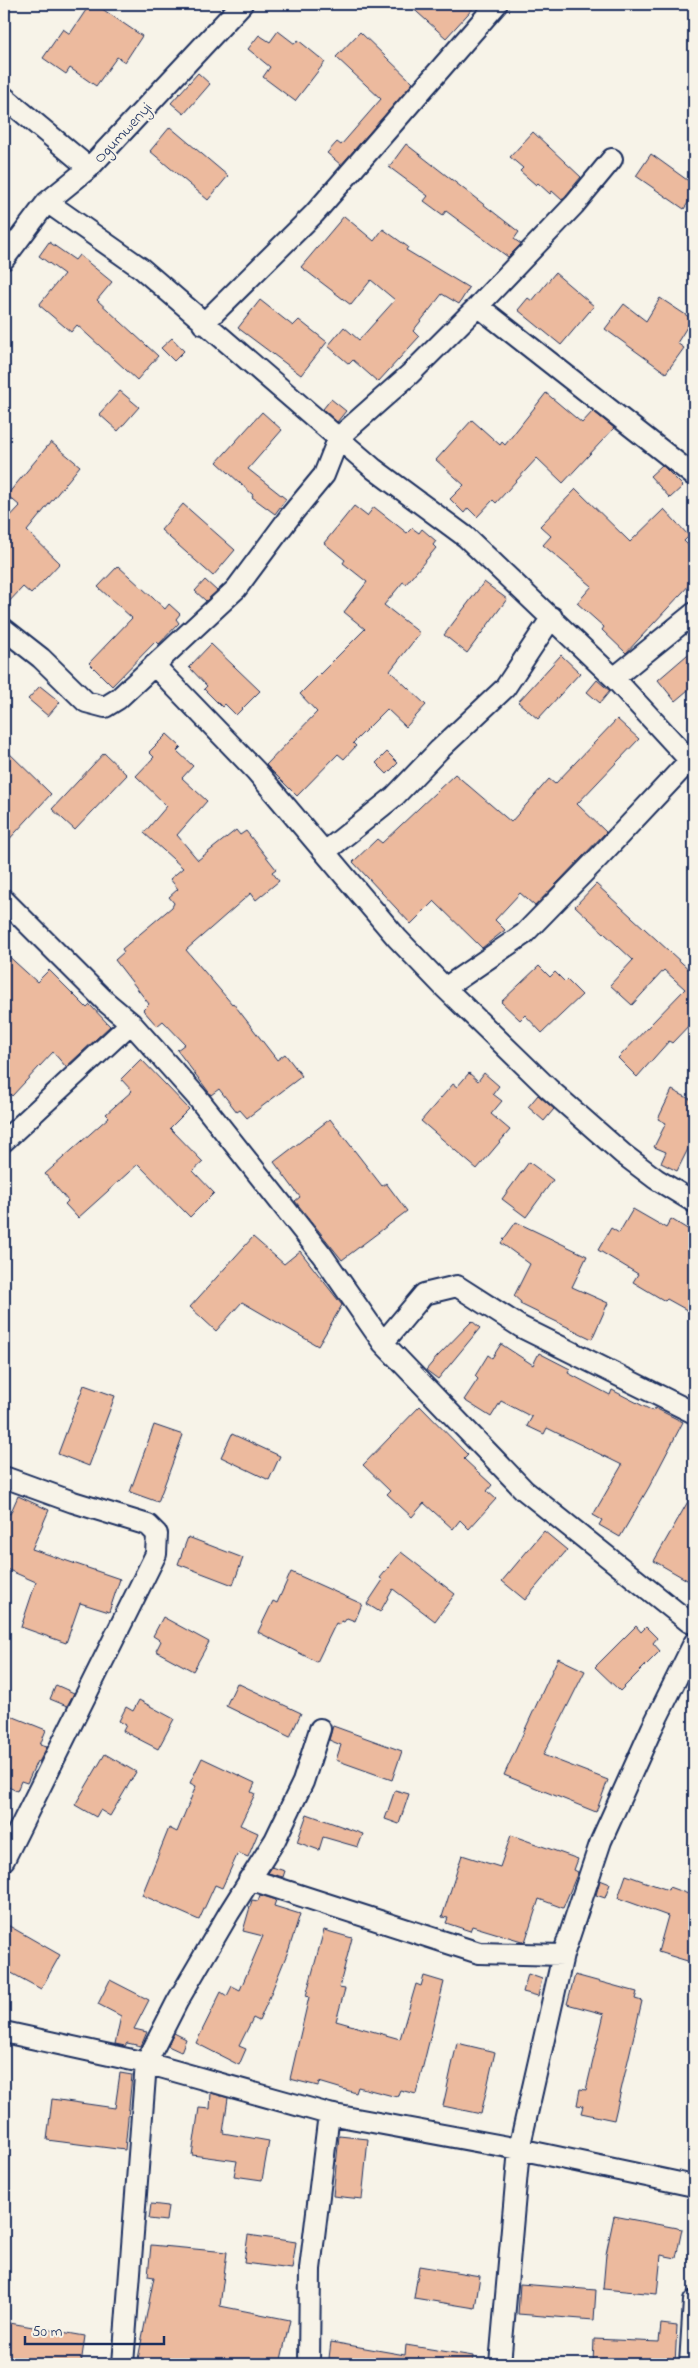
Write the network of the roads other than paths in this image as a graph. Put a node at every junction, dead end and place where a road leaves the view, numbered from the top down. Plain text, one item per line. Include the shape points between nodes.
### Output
1 (242, 4) edge
2 (498, 4) edge
3 (4, 97) edge
4 (612, 159) dead end
5 (89, 168) junction
6 (47, 202) junction
7 (4, 260) edge
8 (478, 306) junction
9 (203, 324) junction
10 (339, 437) junction
11 (692, 475) dead end
12 (694, 613) edge
13 (552, 617) junction
14 (4, 629) edge
15 (154, 665) junction
16 (614, 678) junction
17 (692, 762) edge
18 (325, 852) junction
19 (4, 900) edge
20 (445, 988) junction
21 (131, 1023) junction
22 (4, 1141) edge
23 (694, 1202) edge
24 (383, 1343) junction
25 (694, 1413) edge
26 (4, 1477) edge
27 (694, 1624) edge
28 (694, 1643) edge
29 (320, 1729) dead end
30 (4, 1860) edge
31 (249, 1879) junction
32 (563, 1955) junction
33 (4, 2032) edge
34 (146, 2064) junction
35 (329, 2114) junction
36 (519, 2149) junction
37 (694, 2186) edge
38 (694, 2301) edge
39 (123, 2364) edge
40 (309, 2364) edge
41 (500, 2364) edge
42 (690, 2364) edge

1 - 5 street, Ogumwenyi
2 - 9 street via 314,214
3 - 5 street
4 - 8 street via 574,205
5 - 6 street, Ogumwenyi
6 - 7 street, Ogumwenyi
6 - 9 street via 141,268
8 - 10 street via 410,374
8 - 11 street
9 - 10 street
10 - 13 street via 374,469 466,537
10 - 15 street via 324,475 236,589
12 - 16 street
13 - 16 street
13 - 18 street via 505,688 395,796
14 - 15 street via 41,658 86,702 105,707 129,690
15 - 18 street via 256,771
16 - 17 street
17 - 20 street via 524,934
18 - 20 street via 397,938
19 - 21 street
20 - 23 street via 623,1154
21 - 22 street
21 - 24 street via 196,1097 310,1240
24 - 25 street via 424,1294 457,1286 521,1326
24 - 27 street via 524,1490
26 - 30 street via 148,1525 157,1534 156,1554
28 - 32 street via 601,1841
29 - 31 street via 303,1782 275,1840
31 - 32 street via 479,1953
31 - 34 street via 177,2002
32 - 36 street
33 - 34 street
34 - 35 street
34 - 39 street
35 - 36 street
35 - 40 street via 310,2269
36 - 37 street
36 - 41 street
38 - 42 street

